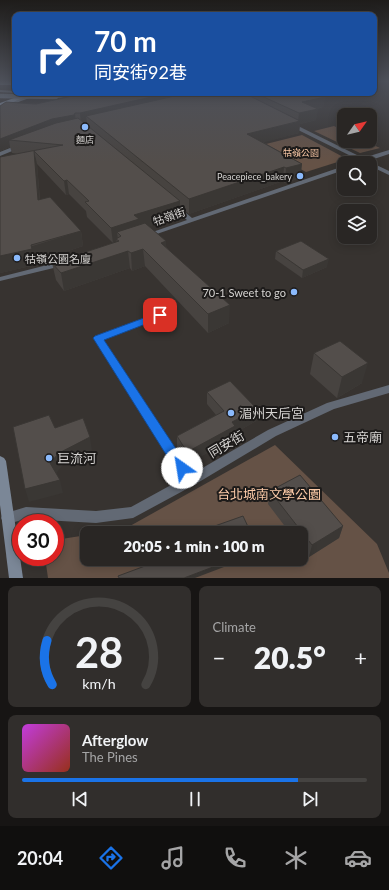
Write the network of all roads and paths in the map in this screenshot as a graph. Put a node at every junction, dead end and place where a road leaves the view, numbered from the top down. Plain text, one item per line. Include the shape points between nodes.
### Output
1 (284, 121) edge
2 (24, 145) edge
3 (389, 152) edge
4 (0, 154) edge
5 (352, 156) edge
6 (377, 158) edge
7 (377, 168) edge
8 (337, 170) edge
9 (389, 173) edge
10 (168, 200) edge
11 (191, 220) junction
12 (137, 239) edge
13 (73, 260) edge
14 (0, 279) edge
15 (160, 315) dead end
16 (389, 389) edge
17 (0, 461) edge
18 (190, 481) junction
19 (7, 518) junction
20 (16, 578) edge

1 - 5 street
2 - 4 street
3 - 6 street
7 - 9 street
8 - 11 street, 牯嶺街
10 - 11 street
11 - 12 street, 牯嶺街
13 - 14 street
15 - 18 street via 98,338
16 - 18 street, 同安街 via 331,406 272,433
17 - 19 main road
18 - 19 street, 同安街 via 133,512 96,517 26,513
19 - 20 main road

